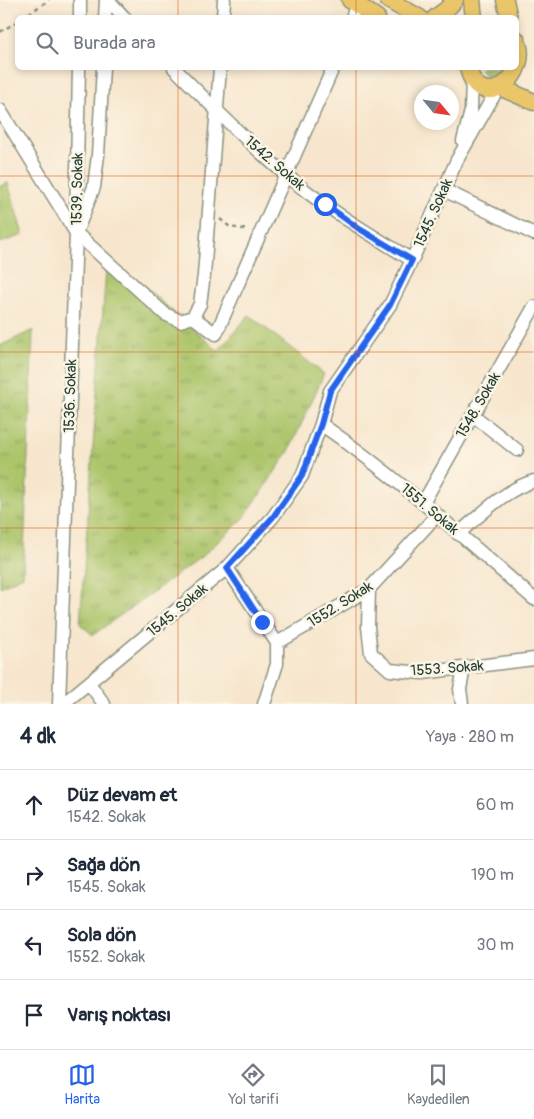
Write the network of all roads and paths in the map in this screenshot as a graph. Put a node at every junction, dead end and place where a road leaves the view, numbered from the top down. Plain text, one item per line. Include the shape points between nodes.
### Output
1 (49, 0) edge
2 (80, 0) edge
3 (107, 0) edge
4 (224, 0) edge
5 (388, 0) edge
6 (455, 0) edge
7 (472, 0) edge
8 (505, 0) edge
9 (353, 8) edge
10 (26, 15) edge
11 (80, 15) edge
12 (105, 15) edge
13 (122, 15) edge
14 (223, 15) edge
15 (370, 15) edge
16 (415, 15) edge
17 (439, 15) edge
18 (474, 15) edge
19 (508, 15) edge
20 (15, 23) edge
21 (0, 32) edge
22 (525, 49) edge
23 (79, 70) edge
24 (103, 70) edge
25 (176, 70) edge
26 (220, 70) edge
27 (332, 70) edge
28 (468, 71) edge
29 (501, 89) junction
30 (534, 102) edge
31 (0, 110) edge
32 (217, 111) junction
33 (457, 160) junction
34 (286, 175) junction
35 (444, 190) junction
36 (211, 200) junction
37 (268, 217) junction
38 (76, 233) junction
39 (534, 234) edge
40 (412, 260) junction
41 (534, 307) edge
42 (193, 317) junction
43 (473, 415) junction
44 (321, 424) junction
45 (517, 450) dead end
46 (534, 481) edge
47 (423, 503) junction
48 (437, 515) junction
49 (458, 534) junction
50 (227, 568) junction
51 (370, 589) junction
52 (534, 600) edge
53 (277, 643) junction
54 (534, 660) edge
55 (464, 668) junction
56 (89, 683) junction
57 (61, 704) edge
58 (104, 704) edge
59 (264, 704) edge
60 (462, 704) edge

1 - 10 path
2 - 11 street
3 - 12 street
3 - 13 street
4 - 14 street
5 - 16 main road
6 - 17 main road
7 - 18 main road
8 - 19 main road
9 - 15 main road
20 - 21 path
22 - 29 main road via 525,69 520,78
23 - 38 street, 1539. Sokak
24 - 38 street, 1539. Sokak via 94,187
25 - 32 street, 1542. Sokak
26 - 32 street
27 - 34 street
28 - 29 main road via 483,87
28 - 33 street via 471,110
29 - 30 main road
29 - 33 street
31 - 38 street
32 - 34 street, 1542. Sokak
32 - 36 street
33 - 35 street, 1545. Sokak
34 - 37 street
34 - 40 street, 1542. Sokak via 358,228
35 - 39 street
35 - 40 street, 1545. Sokak
36 - 37 path via 215,213 236,229 251,230
36 - 42 street via 200,304
37 - 42 street via 216,334
38 - 42 street via 165,314 180,321
38 - 57 street, 1536. Sokak
40 - 44 street, 1545. Sokak via 390,305 330,391
41 - 43 street, 1548. Sokak
43 - 45 street
43 - 47 street, 1548. Sokak
44 - 47 street, 1551. Sokak
44 - 50 street, 1545. Sokak via 302,476 273,517
46 - 49 street via 502,497
47 - 48 street, 1551. Sokak
48 - 49 street, 1551. Sokak
48 - 51 street, 1552. Sokak
49 - 52 street, 1551. Sokak
50 - 53 street
50 - 56 street, 1545. Sokak
51 - 53 street, 1552. Sokak
51 - 55 street, 1553. Sokak via 368,626 371,653 390,670 422,673
53 - 59 street via 276,664
54 - 55 street, 1553. Sokak
55 - 60 street via 460,689
56 - 57 street, 1545. Sokak
56 - 58 street

